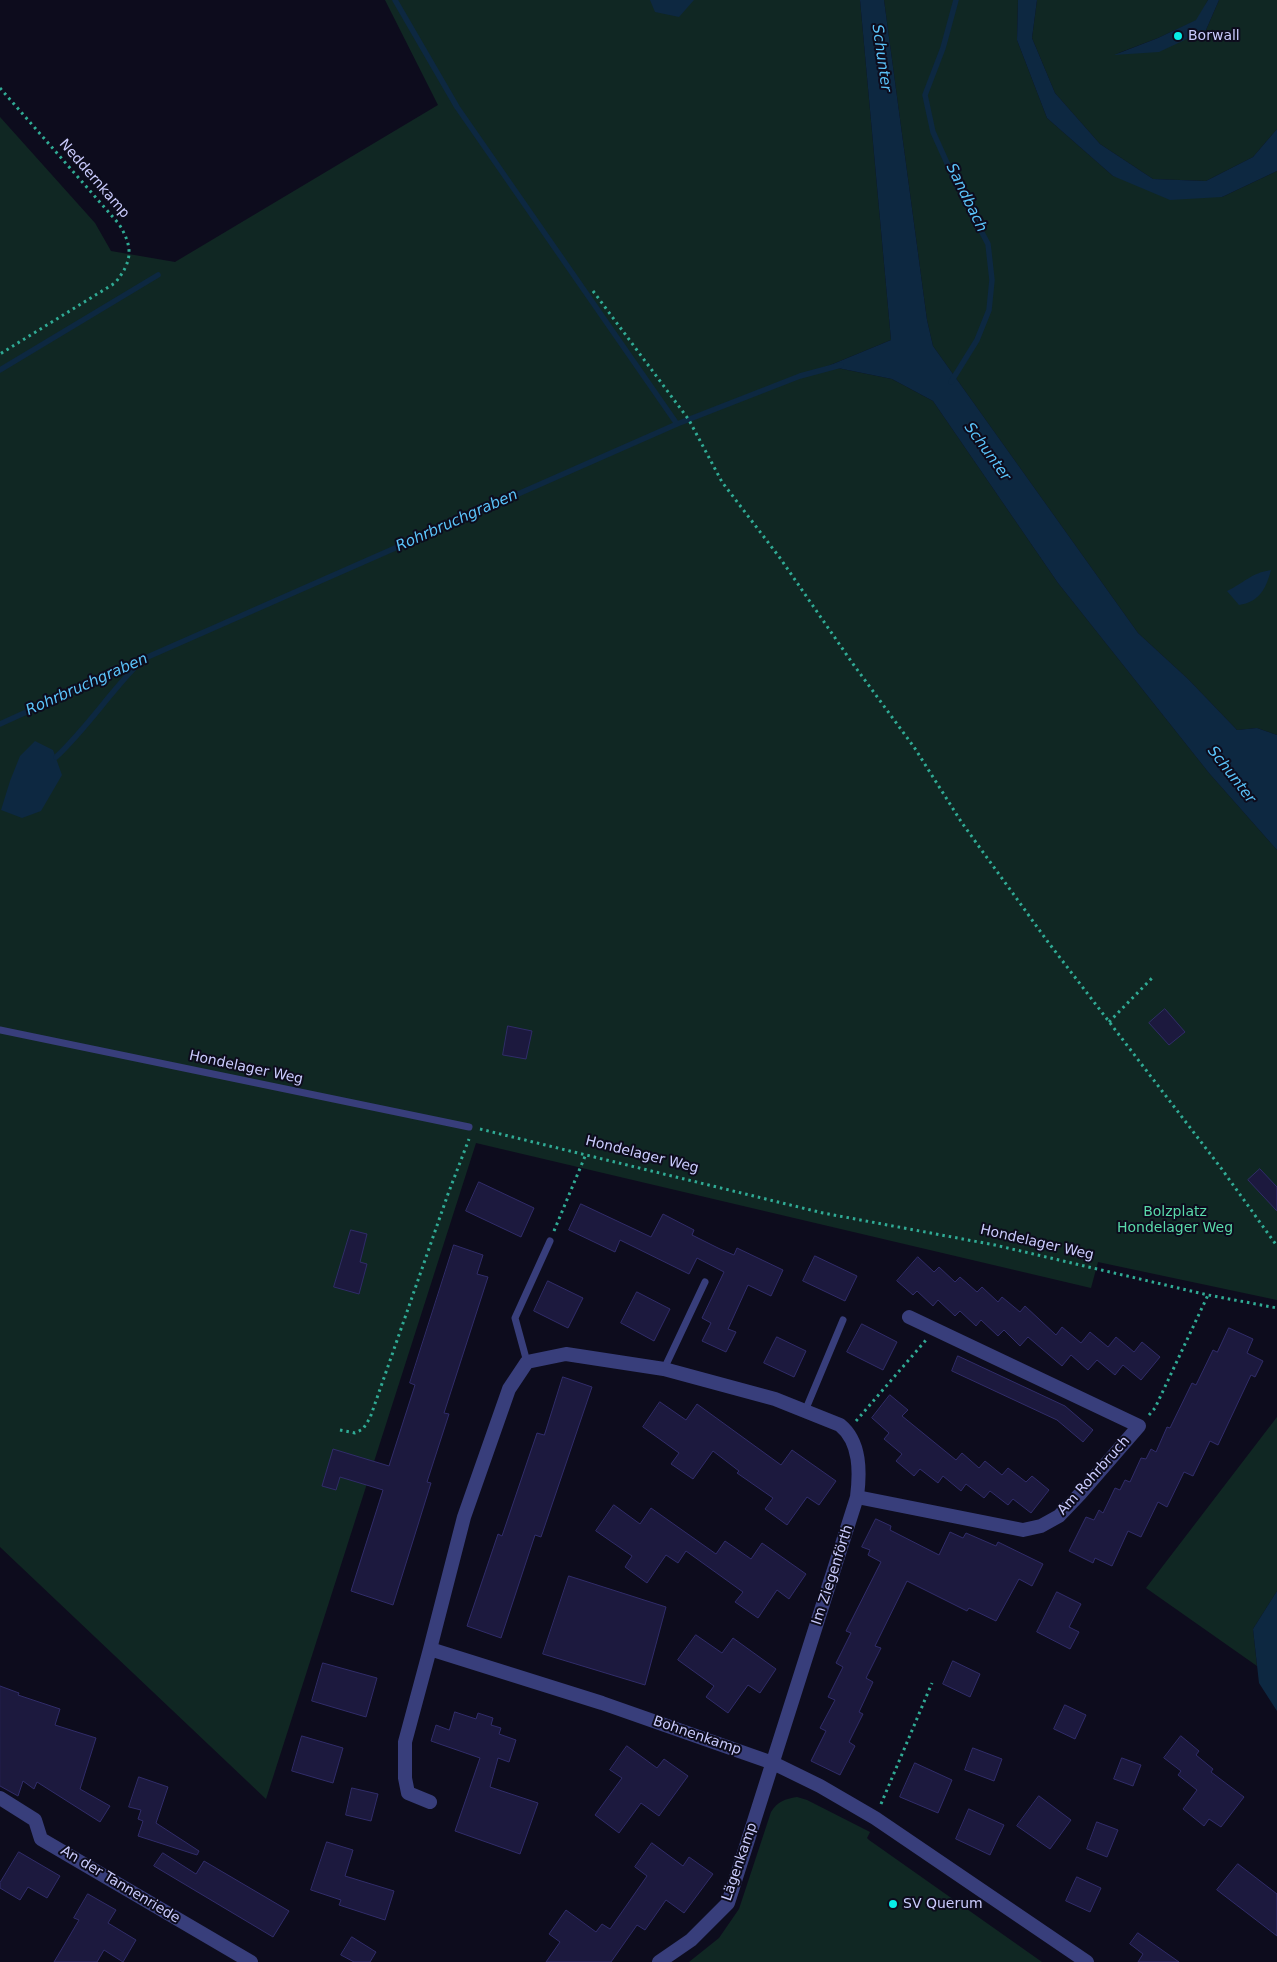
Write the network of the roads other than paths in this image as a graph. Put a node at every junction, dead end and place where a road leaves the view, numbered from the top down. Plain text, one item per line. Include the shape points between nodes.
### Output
1 (0, 1030) edge
2 (469, 1127) road end
3 (550, 1240) road end
4 (705, 1282) dead end
5 (910, 1317) dead end
6 (843, 1320) dead end
7 (527, 1362) junction
8 (664, 1369) junction
9 (805, 1411) junction
10 (857, 1497) junction
11 (430, 1649) junction
12 (773, 1763) junction
13 (0, 1798) edge
14 (430, 1802) dead end
15 (251, 1962) edge
16 (659, 1962) edge
17 (1086, 1962) edge

1 - 2 lane, Hondelager Weg
3 - 7 lane via 515,1318
4 - 8 lane
5 - 10 street, Am Rohrbruch via 1139,1426 1059,1516 1041,1526 1023,1530
6 - 9 lane
7 - 8 street via 566,1354
7 - 11 street via 509,1389 464,1517
8 - 9 street via 775,1399
9 - 10 street, Im Ziegenförth via 848,1430 858,1458
10 - 12 street, Im Ziegenförth
11 - 12 street, Bohnenkamp via 602,1703
11 - 14 street via 405,1742 408,1793
12 - 16 street, Lägenkamp via 728,1903 692,1940
12 - 17 street, Bohnenkamp via 875,1818
13 - 15 street, An der Tannenriede via 35,1820 41,1838

